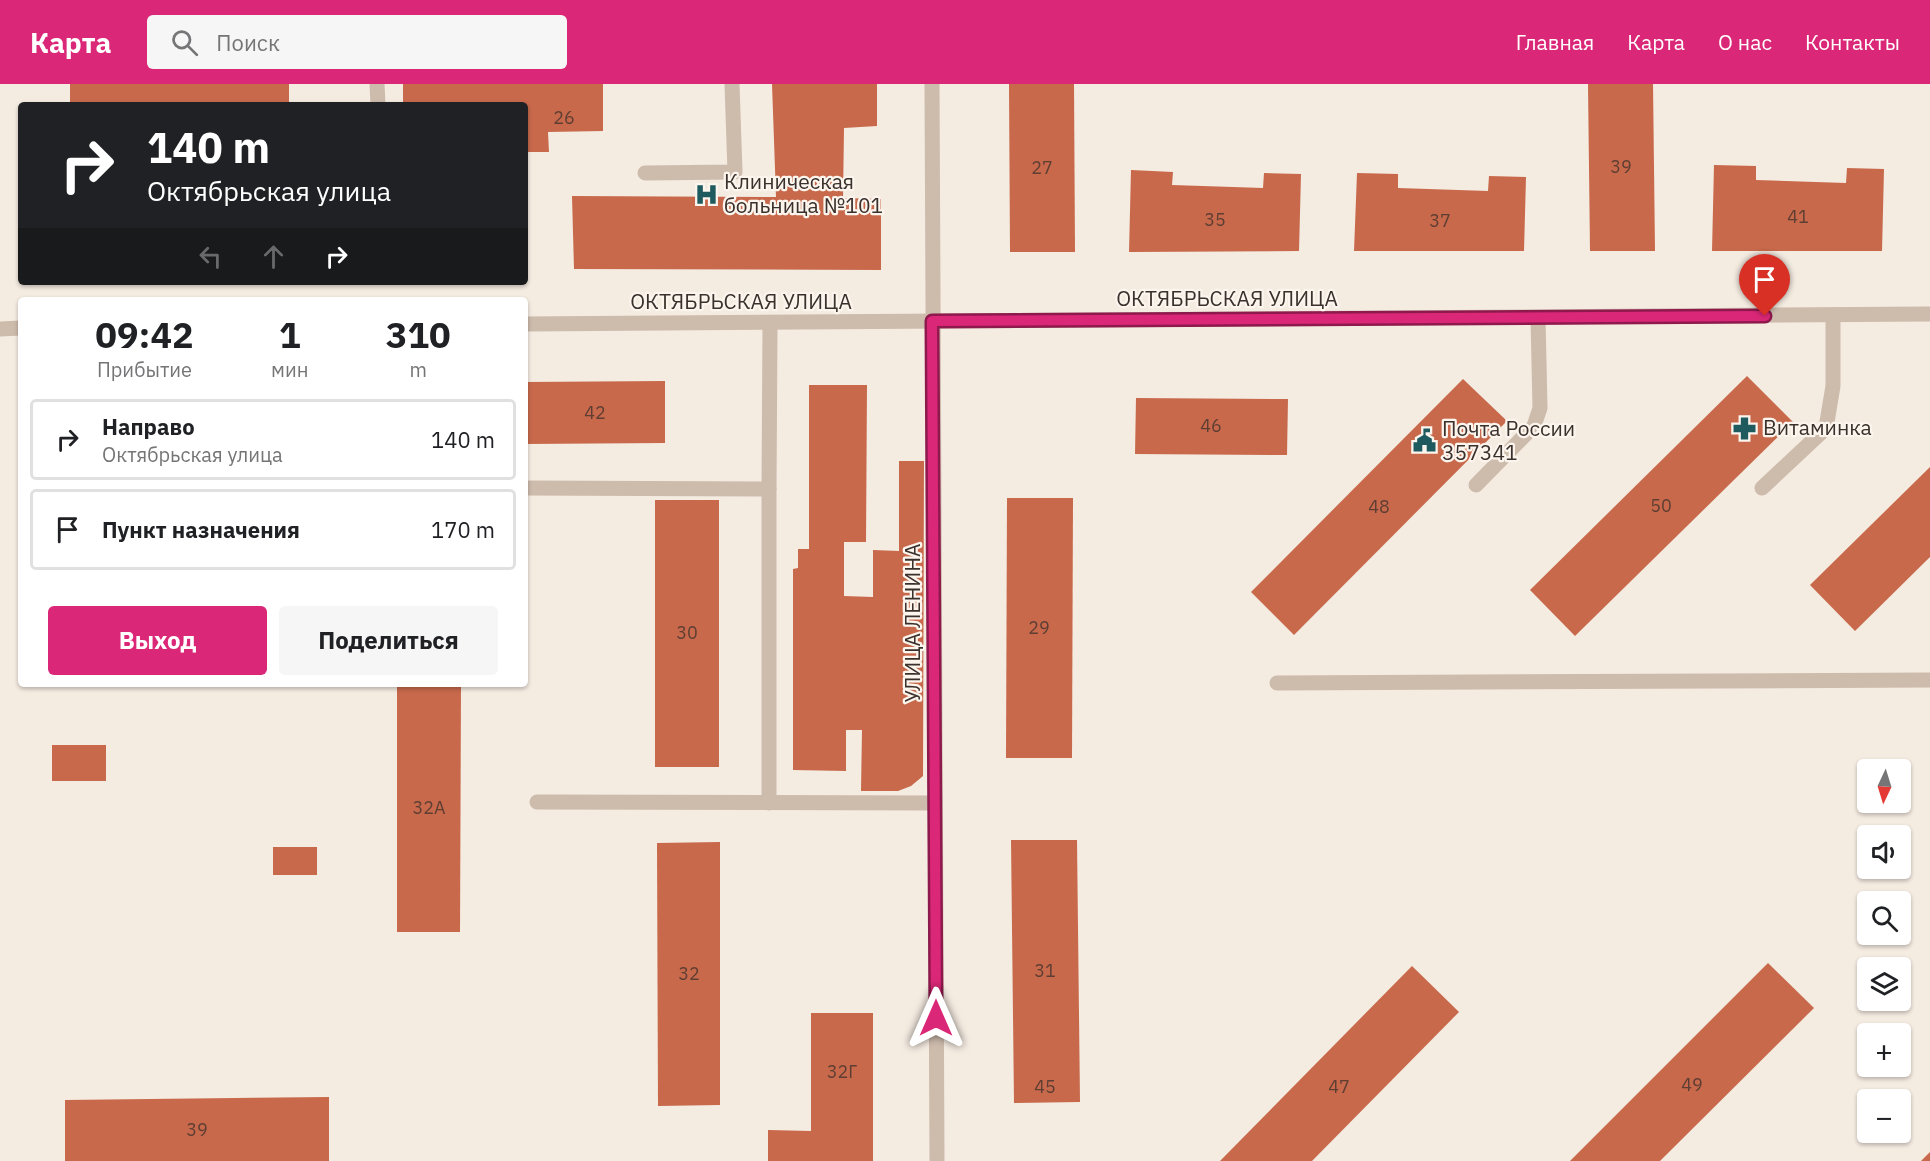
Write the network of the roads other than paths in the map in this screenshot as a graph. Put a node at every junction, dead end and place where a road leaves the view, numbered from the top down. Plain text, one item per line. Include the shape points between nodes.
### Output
1 (377, 84) edge
2 (732, 84) edge
3 (932, 84) edge
4 (378, 102) edge
5 (645, 173) dead end
6 (1930, 314) edge
7 (1833, 315) junction
8 (1538, 318) junction
9 (932, 321) junction
10 (770, 323) junction
11 (528, 324) edge
12 (0, 328) edge
13 (18, 328) edge
14 (1476, 485) dead end
15 (528, 488) edge
16 (1762, 488) dead end
17 (769, 489) junction
18 (1930, 680) edge
19 (1277, 683) dead end
20 (537, 802) dead end
21 (769, 803) junction
22 (935, 803) junction
23 (938, 1161) edge

1 - 4 street
2 - 5 street via 735,172
3 - 9 street, УЛИЦА ЛЕНИНА
6 - 7 street, ОКТЯБРЬСКАЯ УЛИЦА
7 - 8 street, ОКТЯБРЬСКАЯ УЛИЦА
7 - 16 street via 1833,386 1826,428
8 - 9 street, ОКТЯБРЬСКАЯ УЛИЦА
8 - 14 street via 1540,408 1534,426
9 - 10 street, ОКТЯБРЬСКАЯ УЛИЦА
9 - 22 street, УЛИЦА ЛЕНИНА
10 - 11 street, ОКТЯБРЬСКАЯ УЛИЦА
10 - 17 street
12 - 13 street
15 - 17 street
17 - 21 street
18 - 19 street
20 - 21 street
21 - 22 street
22 - 23 street, УЛИЦА ЛЕНИНА

